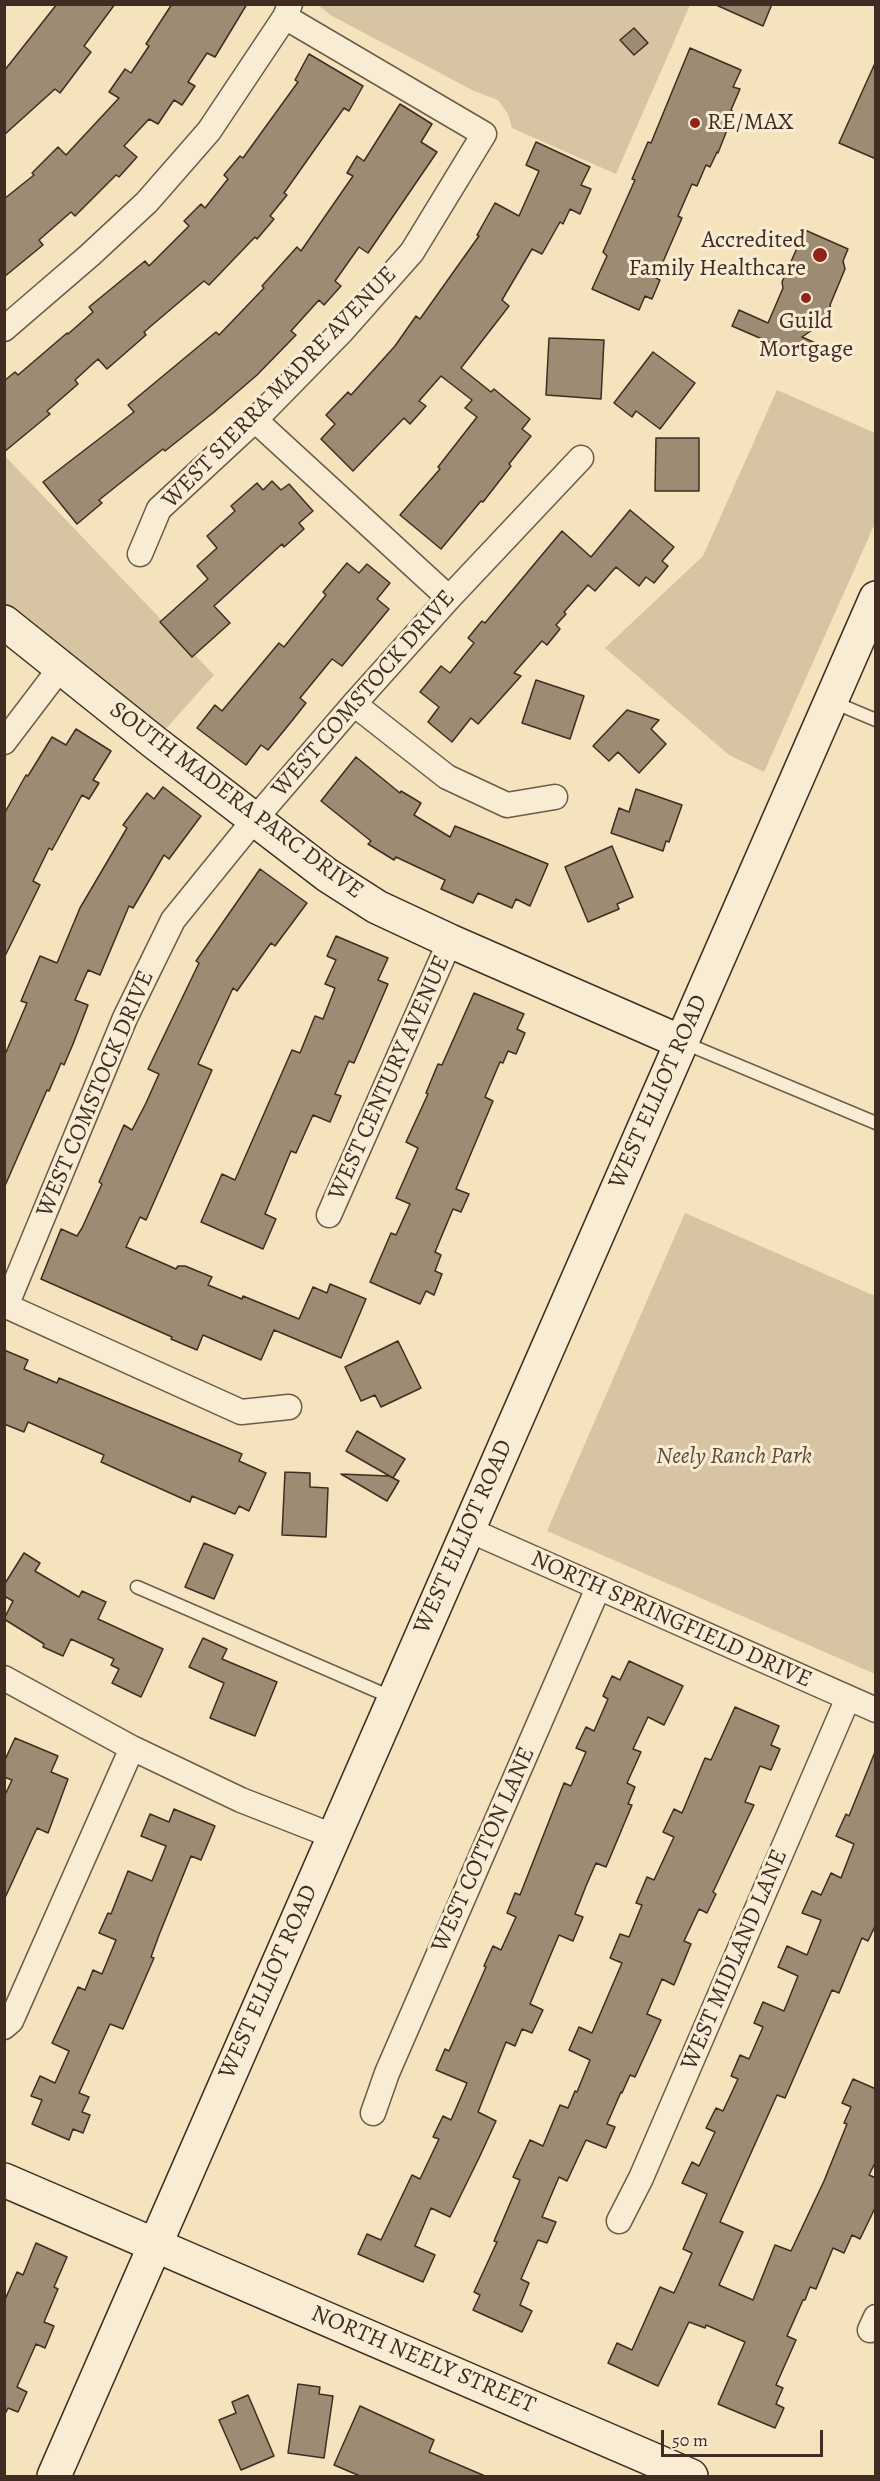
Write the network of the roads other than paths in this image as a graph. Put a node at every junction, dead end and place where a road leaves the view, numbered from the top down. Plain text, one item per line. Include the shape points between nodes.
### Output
1 (287, 11) edge
2 (4, 329) edge
3 (255, 420) junction
4 (581, 458) dead end
5 (140, 554) dead end
6 (449, 598) junction
7 (876, 598) edge
8 (4, 622) edge
9 (61, 667) junction
10 (831, 701) junction
11 (354, 704) junction
12 (876, 720) edge
13 (4, 742) edge
14 (555, 797) dead end
15 (255, 819) junction
16 (450, 941) junction
17 (681, 1042) junction
18 (876, 1123) edge
19 (329, 1215) dead end
20 (5, 1305) edge
21 (289, 1407) dead end
22 (468, 1530) junction
23 (137, 1587) dead end
24 (598, 1588) junction
25 (4, 1678) edge
26 (394, 1698) junction
27 (848, 1698) junction
28 (876, 1710) edge
29 (132, 1748) junction
30 (333, 1836) junction
31 (4, 2027) edge
32 (373, 2113) dead end
33 (5, 2182) edge
34 (619, 2222) dead end
35 (154, 2245) junction
36 (651, 2469) edge
37 (54, 2476) edge
38 (691, 2476) edge

1 - 2 street via 209,131 147,202
1 - 3 street, WEST SIERRA MADRE AVENUE via 484,134 412,252
3 - 5 street, WEST SIERRA MADRE AVENUE via 159,509
3 - 6 street
4 - 6 street, WEST COMSTOCK DRIVE
6 - 11 street, WEST COMSTOCK DRIVE
7 - 10 main road, WEST ELLIOT ROAD
8 - 9 main road, SOUTH MADERA PARC DRIVE
9 - 13 street
9 - 15 main road, SOUTH MADERA PARC DRIVE
10 - 12 lane
10 - 17 main road, WEST ELLIOT ROAD
11 - 14 street via 447,777 507,805
11 - 15 street, WEST COMSTOCK DRIVE
15 - 16 main road, SOUTH MADERA PARC DRIVE via 327,875 377,907
15 - 20 street, WEST COMSTOCK DRIVE via 173,920 125,1018
16 - 17 main road, SOUTH MADERA PARC DRIVE
16 - 19 street, WEST CENTURY AVENUE
17 - 18 lane
17 - 22 main road, WEST ELLIOT ROAD
20 - 21 street via 241,1412
22 - 24 street, NORTH SPRINGFIELD DRIVE
22 - 26 main road, WEST ELLIOT ROAD
23 - 26 lane
24 - 27 street, NORTH SPRINGFIELD DRIVE
24 - 32 street, WEST COTTON LANE
25 - 29 street
26 - 30 main road, WEST ELLIOT ROAD
27 - 28 street, NORTH SPRINGFIELD DRIVE
27 - 34 street, WEST MIDLAND LANE
29 - 30 street via 241,1800
29 - 31 street
30 - 35 main road, WEST ELLIOT ROAD
33 - 35 main road, NORTH NEELY STREET
35 - 36 main road, NORTH NEELY STREET
35 - 37 main road, WEST ELLIOT ROAD
36 - 38 main road, NORTH NEELY STREET

